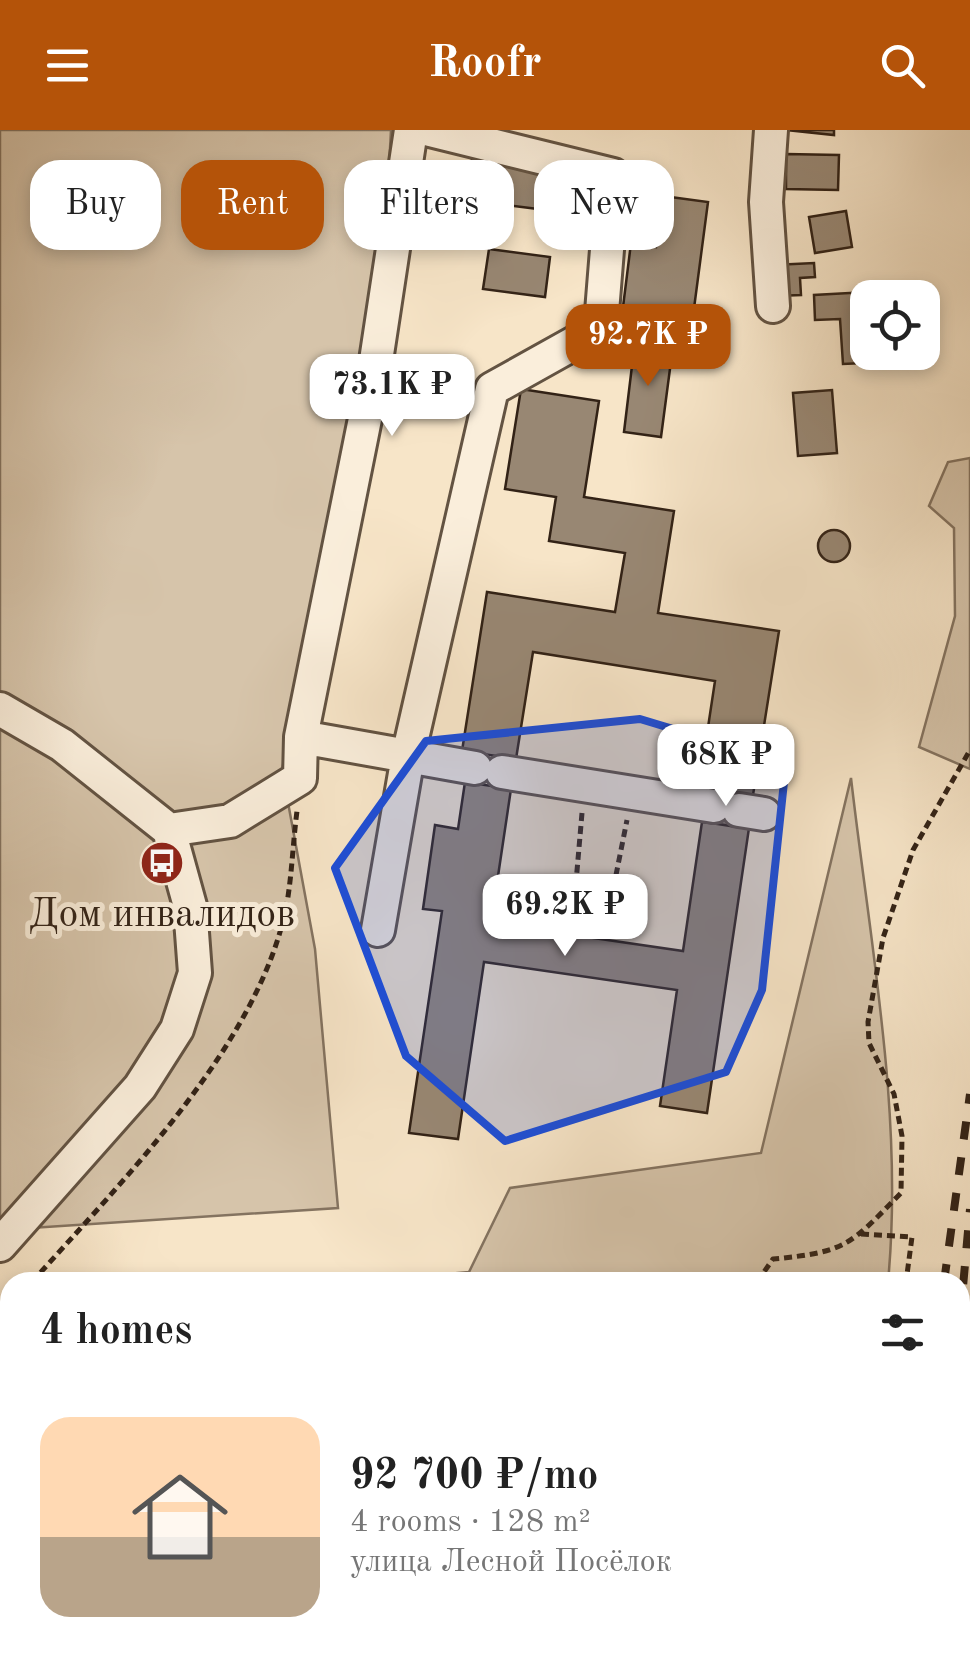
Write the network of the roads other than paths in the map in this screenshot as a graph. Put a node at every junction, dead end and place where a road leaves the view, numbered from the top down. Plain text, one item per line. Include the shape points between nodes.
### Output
1 (411, 130) edge
2 (430, 130) edge
3 (771, 130) edge
4 (773, 306) dead end
5 (0, 709) edge
6 (300, 737) junction
7 (408, 756) junction
8 (739, 810) dead end
9 (168, 830) junction
10 (378, 930) dead end
11 (0, 1245) edge

1 - 6 street via 374,374
2 - 7 street via 613,175 602,312 578,340 492,389
3 - 4 street via 766,202
5 - 9 street via 62,744
6 - 7 street
6 - 9 street via 300,778 230,821
7 - 8 street
7 - 10 street
9 - 11 street via 190,906 194,974 177,1029 140,1087

